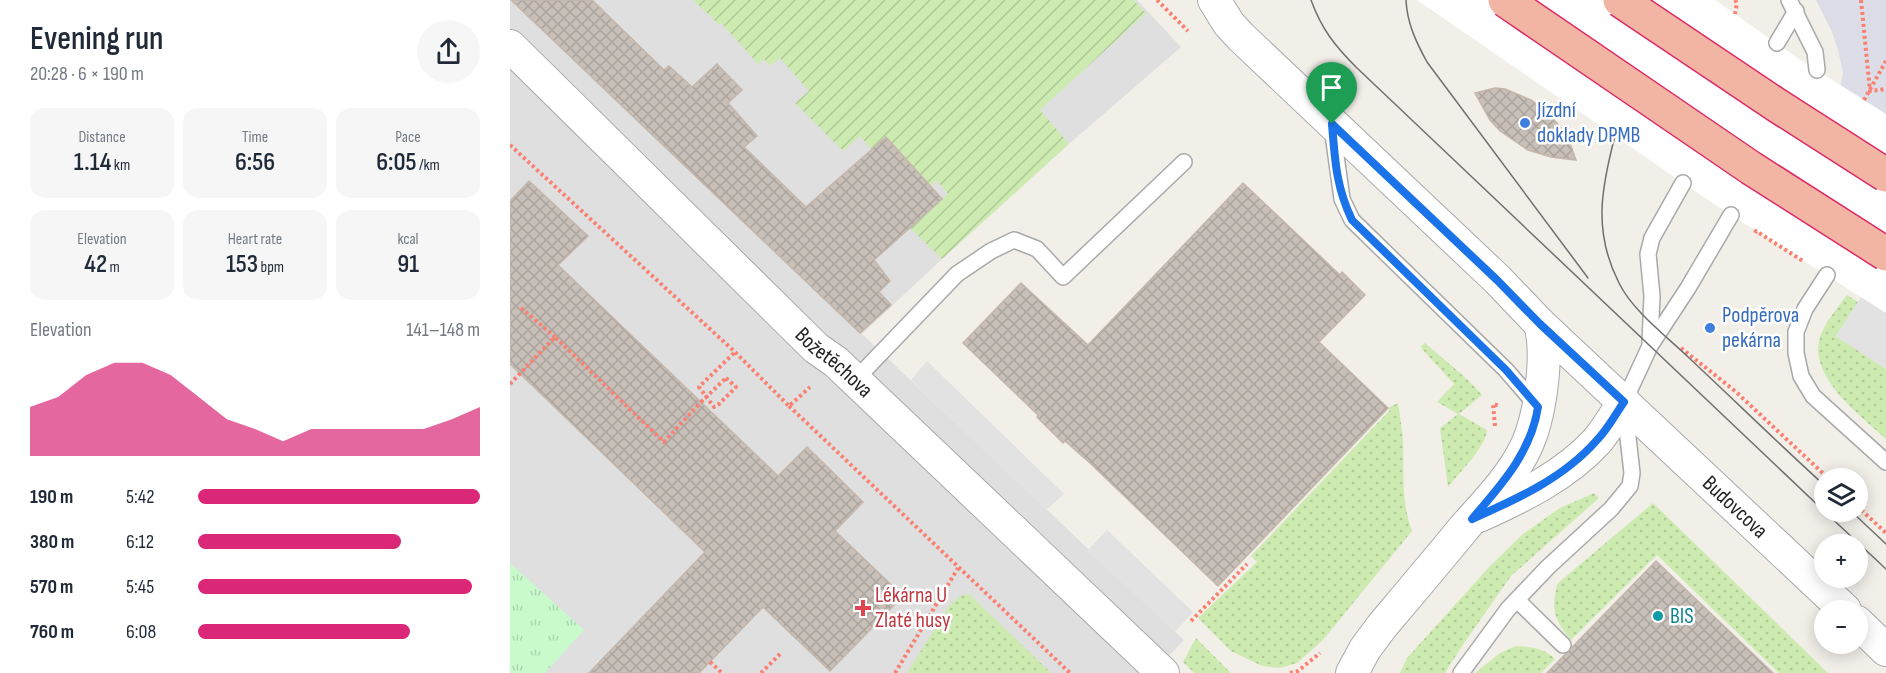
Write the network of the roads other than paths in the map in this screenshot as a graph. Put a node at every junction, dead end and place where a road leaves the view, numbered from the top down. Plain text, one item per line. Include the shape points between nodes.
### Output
1 (1214, 0) edge
2 (1505, 0) edge
3 (1620, 0) edge
4 (1792, 6) edge
5 (1777, 43) dead end
6 (510, 46) edge
7 (1817, 70) dead end
8 (1332, 124) junction
9 (1184, 162) dead end
10 (1886, 175) edge
11 (1683, 183) dead end
12 (1731, 215) dead end
13 (1886, 254) edge
14 (1827, 276) dead end
15 (1540, 324) junction
16 (1650, 346) junction
17 (845, 371) junction
18 (1624, 402) junction
19 (1538, 407) junction
20 (1886, 462) edge
21 (1472, 519) junction
22 (1517, 600) junction
23 (1834, 600) edge
24 (1868, 633) edge
25 (1563, 645) dead end
26 (1886, 650) edge
27 (1163, 673) edge
28 (1352, 673) edge
29 (1461, 673) edge

1 - 8 street, Budovcova via 1241,37
2 - 13 highway, bridge via 1751,168
3 - 10 highway, bridge
4 - 5 lane
4 - 7 lane via 1815,52
6 - 17 street, Božetěchova via 816,348
8 - 15 street, Budovcova
8 - 19 lane via 1337,175 1352,220 1506,370
9 - 17 lane via 1063,277 1036,249 1014,240 957,274
11 - 16 lane via 1652,238 1648,254
12 - 16 lane
14 - 20 lane via 1805,309 1796,332 1801,376 1813,396
15 - 18 street, Budovcova
15 - 19 street via 1544,371
16 - 18 lane
17 - 27 street, Božetěchova
18 - 21 street via 1597,440 1575,460 1524,495
18 - 22 lane via 1630,486
18 - 23 street, Budovcova
19 - 21 street via 1519,461
21 - 28 street via 1382,626
22 - 25 lane
22 - 29 lane
24 - 26 street

